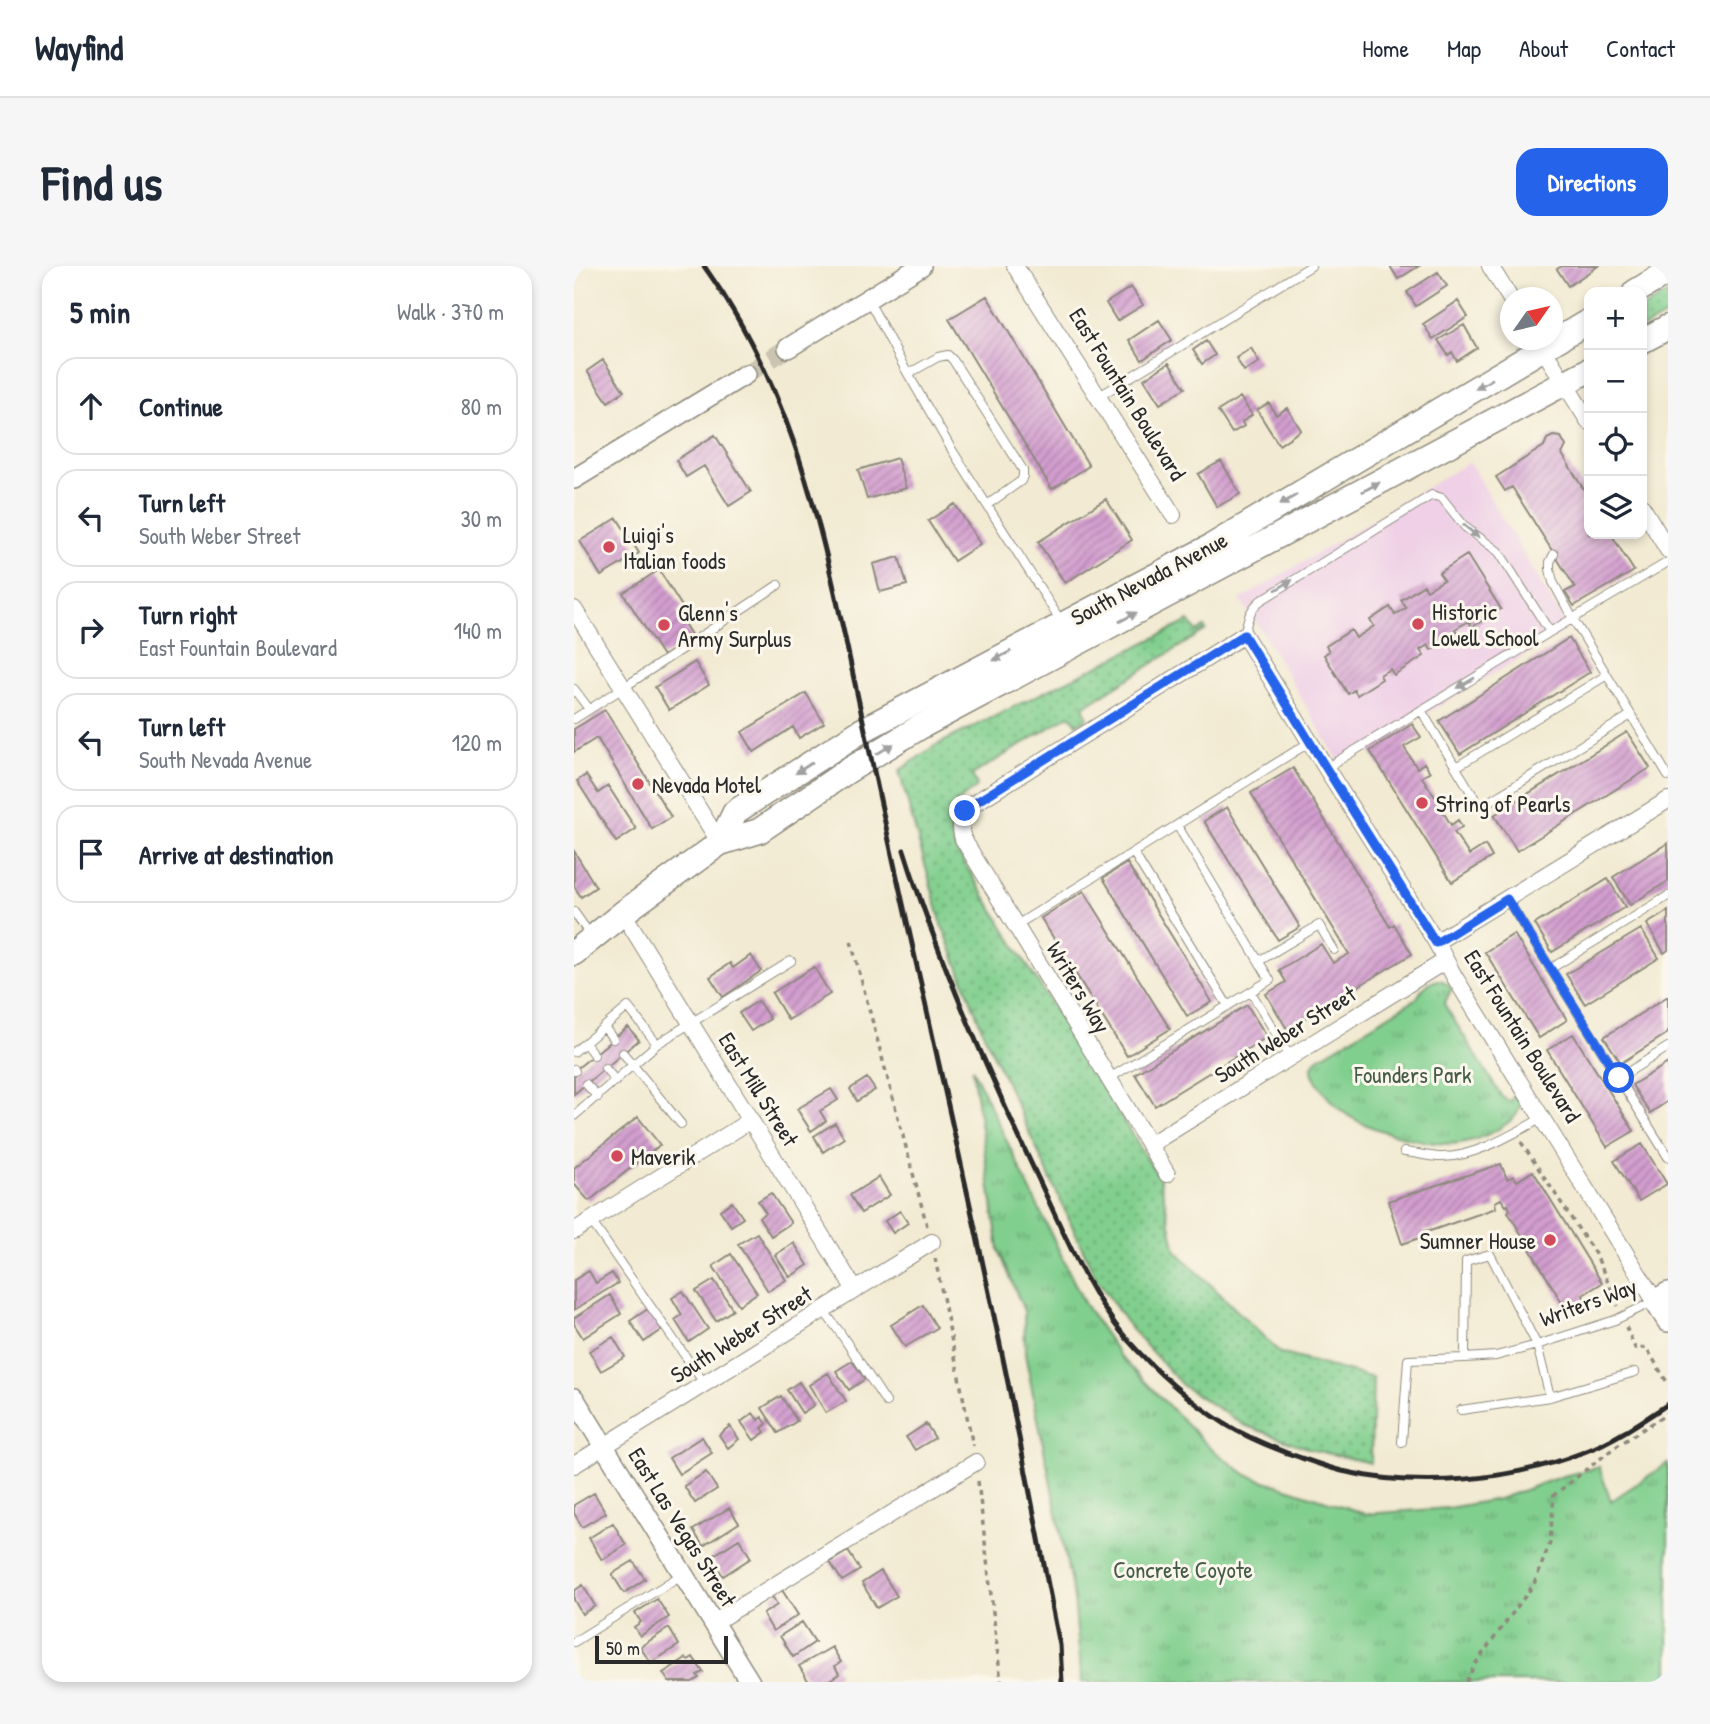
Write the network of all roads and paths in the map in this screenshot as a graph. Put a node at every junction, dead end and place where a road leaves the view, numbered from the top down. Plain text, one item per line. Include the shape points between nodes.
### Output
1 (921, 266) edge
2 (1015, 266) edge
3 (1311, 266) edge
4 (1490, 266) edge
5 (1668, 272) edge
6 (1503, 287) edge
7 (1643, 287) edge
8 (868, 299) junction
9 (1584, 323) edge
10 (1668, 327) edge
11 (1563, 333) edge
12 (1647, 338) edge
13 (788, 348) tunnel mouth
14 (1530, 350) edge
15 (1544, 350) edge
16 (1584, 373) edge
17 (746, 374) tunnel mouth
18 (908, 374) junction
19 (1565, 383) junction
20 (1098, 397) junction
21 (1584, 414) edge
22 (574, 479) edge
23 (987, 505) junction
24 (1173, 515) dead end
25 (1647, 515) edge
26 (1668, 550) edge
27 (1555, 554) dead end
28 (1668, 562) edge
29 (778, 585) dead end
30 (574, 609) edge
31 (1573, 619) junction
32 (1062, 624) junction
33 (1550, 632) junction
34 (1244, 635) junction
35 (1607, 675) junction
36 (623, 688) junction
37 (574, 689) edge
38 (589, 709) junction
39 (1421, 710) junction
40 (1631, 715) junction
41 (574, 719) edge
42 (1310, 742) junction
43 (1456, 767) junction
44 (1326, 768) junction
45 (1668, 776) edge
46 (1668, 800) edge
47 (1177, 825) junction
48 (720, 843) junction
49 (1133, 852) junction
50 (1668, 895) edge
51 (1507, 899) junction
52 (574, 912) edge
53 (623, 913) junction
54 (1015, 926) junction
55 (851, 941) dead end
56 (1436, 943) junction
57 (583, 945) edge
58 (1334, 950) dead end
59 (791, 961) dead end
60 (1259, 961) junction
61 (1445, 961) junction
62 (1550, 969) junction
63 (1251, 992) junction
64 (1228, 1006) junction
65 (692, 1024) junction
66 (605, 1028) junction
67 (613, 1039) dead end
68 (585, 1043) junction
69 (657, 1044) junction
70 (1668, 1047) edge
71 (574, 1052) edge
72 (623, 1053) dead end
73 (594, 1055) dead end
74 (1290, 1057) junction
75 (633, 1065) junction
76 (605, 1068) dead end
77 (1619, 1078) junction
78 (1108, 1079) junction
79 (615, 1081) junction
80 (586, 1084) dead end
81 (598, 1097) junction
82 (574, 1116) edge
83 (1542, 1118) junction
84 (751, 1120) junction
85 (681, 1124) dead end
86 (1521, 1142) dead end
87 (1149, 1145) junction
88 (1404, 1152) dead end
89 (1668, 1157) edge
90 (1167, 1174) dead end
91 (591, 1221) junction
92 (574, 1231) edge
93 (932, 1242) junction
94 (855, 1290) junction
95 (1662, 1297) edge
96 (823, 1310) junction
97 (1622, 1315) dead end
98 (1668, 1321) edge
99 (1626, 1327) dead end
100 (1537, 1345) junction
101 (1465, 1358) junction
102 (1635, 1372) dead end
103 (704, 1383) junction
104 (1668, 1384) edge
105 (1550, 1397) junction
106 (574, 1398) edge
107 (887, 1402) dead end
108 (1461, 1410) dead end
109 (1668, 1413) edge
110 (1402, 1442) dead end
111 (604, 1446) junction
112 (976, 1462) junction
113 (574, 1465) edge
114 (683, 1574) junction
115 (713, 1623) junction
116 (574, 1642) edge
117 (750, 1682) edge
118 (1001, 1682) edge
119 (1466, 1682) edge

1 - 8 street
2 - 20 street, East Fountain Boulevard
3 - 20 lane
4 - 6 street
5 - 7 main road
8 - 13 street
8 - 18 lane
9 - 11 main road, South Nevada Avenue
10 - 12 main road
14 -> 32 main road, South Nevada Avenue via 1210,547
15 - 19 street
16 - 19 main road, South Nevada Avenue
17 - 22 street
18 - 23 lane
18 - 23 lane via 948,355 1023,470 1020,481
19 - 21 street
48 -> 19 main road, South Nevada Avenue via 759,831 920,727
20 - 24 street, East Fountain Boulevard
23 - 32 lane
25 - 26 street
27 - 31 lane via 1550,574
28 - 31 lane
29 - 36 lane
30 - 36 street
31 - 33 lane
31 - 35 lane
32 -> 48 main road, South Nevada Avenue via 861,731 735,812
34 -> 33 lane via 1248,616 1259,601 1432,495 1443,498 1465,527 1499,552
33 -> 39 lane
34 - 42 street, East Fountain Boulevard
34 - 54 street, Writers Way via 970,806 962,816 963,839
35 - 40 lane
35 - 43 lane
36 - 38 lane
36 - 48 street
37 - 38 lane
38 - 41 lane
39 - 43 lane
39 - 44 lane
40 - 43 lane via 1480,807
40 - 45 lane
42 - 44 street, East Fountain Boulevard
42 - 47 lane
44 - 56 street, East Fountain Boulevard
46 - 51 street
47 - 49 lane
47 - 60 lane
48 - 53 main road, South Nevada Avenue
49 - 54 lane
49 - 64 lane
50 - 62 lane
51 - 56 street
51 - 62 lane
52 - 57 lane
53 - 57 main road, South Nevada Avenue
53 - 65 street, East Mill Street
54 - 78 street, Writers Way
55 - 93 path
56 - 61 street, East Fountain Boulevard
58 - 60 lane via 1319,925
59 - 65 lane
60 - 63 lane via 1270,980
61 - 74 street, South Weber Street
61 - 83 street, East Fountain Boulevard
62 - 77 lane
63 - 64 lane
63 - 74 lane
64 - 78 lane
65 - 69 lane
65 - 84 street, East Mill Street
66 - 67 lane
66 - 68 lane
66 - 69 lane via 628,1007
68 - 71 lane
68 - 73 lane
69 - 75 lane
70 - 77 lane
72 - 75 lane
74 - 87 street, South Weber Street
75 - 79 lane
75 - 85 lane
76 - 79 lane
77 - 89 lane
78 - 87 street, Writers Way
79 - 81 lane
80 - 81 lane
81 - 82 lane
83 - 88 lane via 1472,1152 1440,1157
83 - 95 street, East Fountain Boulevard
84 - 91 street
84 - 94 street, East Mill Street
86 - 97 path via 1597,1257
87 - 90 street, Writers Way
91 - 92 street
91 - 103 lane
93 - 94 street, South Weber Street
93 - 112 path
94 - 96 street, South Weber Street
95 - 98 main road, East Fountain Boulevard
95 - 100 lane, Writers Way via 1615,1320
96 - 103 street, South Weber Street
96 - 107 lane
99 - 104 path via 1636,1350 1646,1348
100 - 101 lane, Writers Way via 1496,1356
100 - 101 lane via 1490,1254 1466,1261
100 - 105 lane
101 - 110 lane, Writers Way via 1408,1360
102 - 105 lane
103 - 111 street, South Weber Street
105 - 108 lane
106 - 111 street, East Las Vegas Street
109 - 119 path via 1554,1495 1550,1543 1534,1584
111 - 113 street, South Weber Street
111 - 114 street, East Las Vegas Street
112 - 115 street
112 - 118 path
114 - 115 street, East Las Vegas Street
114 - 116 lane
115 - 117 street, East Las Vegas Street

